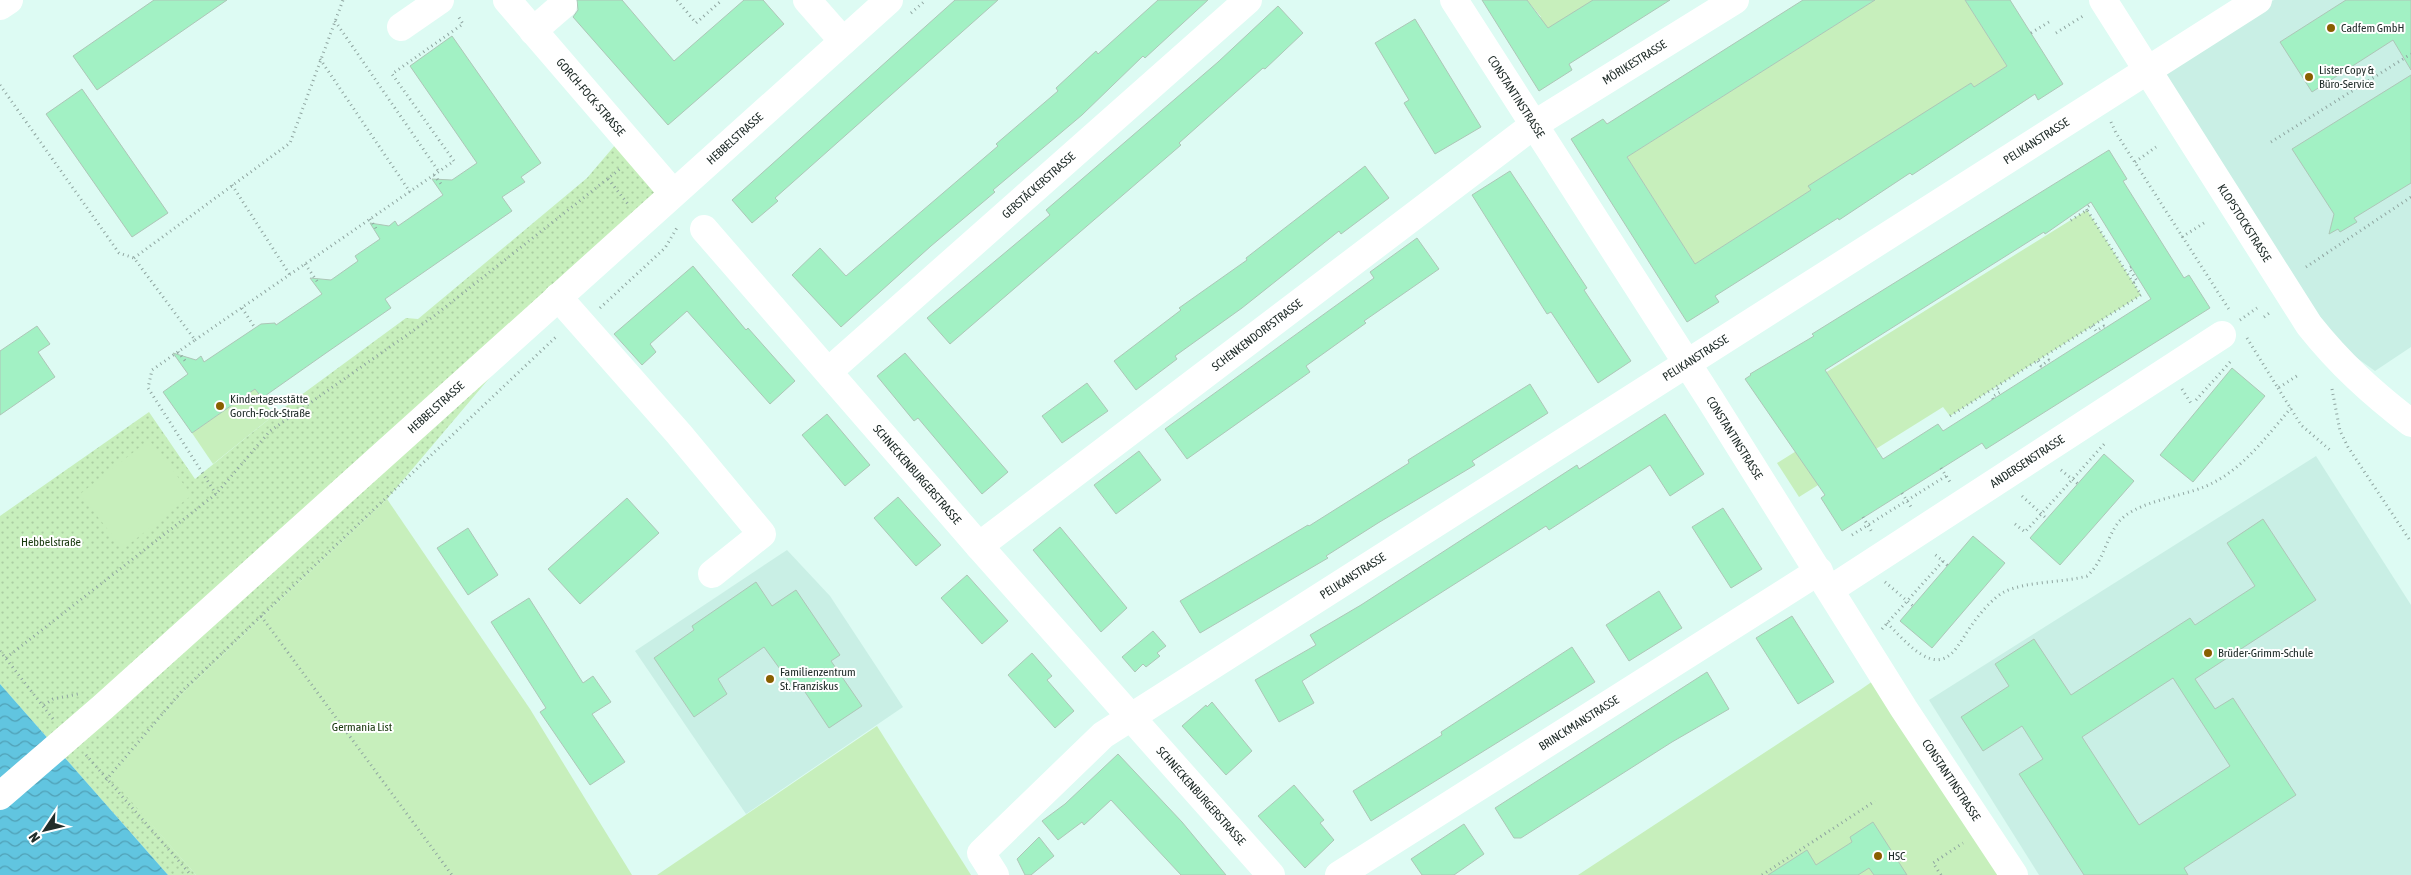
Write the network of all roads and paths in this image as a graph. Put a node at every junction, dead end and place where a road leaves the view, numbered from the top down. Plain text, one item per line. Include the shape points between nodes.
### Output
1 (9, 0) edge
2 (343, 0) edge
3 (507, 0) edge
4 (677, 0) edge
5 (722, 0) edge
6 (807, 0) edge
7 (889, 0) edge
8 (1248, 0) edge
9 (1454, 0) edge
10 (1735, 0) edge
11 (2258, 0) edge
12 (446, 4) edge
13 (563, 5) dead end
14 (0, 6) edge
15 (2095, 7) edge
16 (335, 21) junction
17 (2049, 22) dead end
18 (401, 26) dead end
19 (533, 31) junction
20 (2031, 33) dead end
21 (2056, 33) dead end
22 (843, 41) junction
23 (2411, 54) edge
24 (320, 59) junction
25 (2149, 70) junction
26 (0, 84) edge
27 (2110, 119) dead end
28 (1535, 124) junction
29 (2271, 142) dead end
30 (2156, 147) dead end
31 (638, 154) junction
32 (2134, 162) junction
33 (440, 172) junction
34 (434, 175) junction
35 (441, 184) dead end
36 (232, 185) junction
37 (410, 192) junction
38 (673, 193) junction
39 (2411, 197) edge
40 (2089, 204) dead end
41 (2087, 210) junction
42 (370, 219) junction
43 (2068, 222) dead end
44 (2204, 223) dead end
45 (694, 224) joint
46 (2104, 224) dead end
47 (2098, 228) junction
48 (377, 230) dead end
49 (2182, 237) junction
50 (134, 258) junction
51 (305, 264) junction
52 (2306, 266) dead end
53 (2131, 267) dead end
54 (290, 275) junction
55 (2134, 283) junction
56 (319, 284) dead end
57 (558, 297) junction
58 (242, 308) junction
59 (577, 318) junction
60 (2092, 326) junction
61 (255, 328) dead end
62 (2106, 328) dead end
63 (2236, 334) junction
64 (195, 340) junction
65 (2249, 341) junction
66 (178, 352) junction
67 (2335, 358) junction
68 (2038, 361) junction
69 (186, 362) dead end
70 (1687, 363) junction
71 (2051, 363) dead end
72 (829, 371) junction
73 (2300, 374) dead end
74 (1996, 386) junction
75 (2278, 388) junction
76 (1993, 399) dead end
77 (2196, 400) dead end
78 (2291, 408) junction
79 (1950, 416) dead end
80 (2095, 418) junction
81 (2411, 423) edge
82 (2330, 450) dead end
83 (1946, 476) dead end
84 (2002, 478) junction
85 (216, 494) junction
86 (2042, 514) junction
87 (2047, 519) dead end
88 (2015, 524) dead end
89 (1852, 535) dead end
90 (1913, 536) junction
91 (2411, 542) edge
92 (979, 546) junction
93 (1943, 562) junction
94 (1867, 566) junction
95 (1948, 566) dead end
96 (712, 574) dead end
97 (1825, 580) junction
98 (1907, 601) junction
99 (1913, 606) dead end
100 (261, 616) junction
101 (1888, 623) junction
102 (1867, 646) junction
103 (0, 651) edge
104 (6, 658) junction
105 (80, 693) dead end
106 (1132, 716) junction
107 (93, 764) dead end
108 (106, 780) junction
109 (0, 796) edge
110 (1875, 801) dead end
111 (1984, 828) junction
112 (191, 875) edge
113 (452, 875) edge
114 (995, 875) edge
115 (1271, 875) edge
116 (1340, 875) edge
117 (1762, 875) edge
118 (1941, 875) edge
119 (2014, 875) edge

1 - 14 street
2 - 16 path
3 - 19 street, GORCH-FOCK-STRASSE
4 - 5 path via 696,24
6 - 22 street
7 - 22 street, HEBBELSTRASSE
8 - 72 street, GERSTÄCKERSTRASSE
9 - 28 street, CONSTANTINSTRASSE
10 - 28 street, MÖRIKESTRASSE
11 - 25 street, PELIKANSTRASSE
12 - 18 street
12 - 33 path via 463,24 392,74 454,161
13 - 19 street
15 - 21 path
15 - 25 street, KLOPSTOCKSTRASSE
16 - 24 path
16 - 33 path
17 - 20 path
19 - 31 street, GORCH-FOCK-STRASSE
22 - 38 street, HEBBELSTRASSE
23 - 29 path
24 - 36 path via 290,143
24 - 37 path
25 - 67 street, KLOPSTOCKSTRASSE via 2309,325
25 - 70 street, PELIKANSTRASSE
26 - 50 path via 119,253
27 - 32 path
28 - 70 street, CONSTANTINSTRASSE
28 - 92 street, SCHENKENDORFSTRASSE
30 - 32 path
31 - 38 street, GORCH-FOCK-STRASSE
31 - 85 path via 434,316 270,431
32 - 49 path
33 - 34 path
34 - 35 path
34 - 37 path
36 - 50 path
36 - 54 path
37 - 42 path
38 - 57 street, HEBBELSTRASSE
39 - 52 path
40 - 41 path
41 - 43 path
41 - 47 path
42 - 48 path
42 - 51 path
44 - 49 path
45 - 59 path via 594,313
45 - 72 street, SCHNECKENBURGERSTRASSE
46 - 47 path
47 - 55 path
49 - 63 path
50 - 64 path
51 - 54 path
51 - 56 path
53 - 55 path via 2128,268 2137,281
54 - 58 path
55 - 60 path via 2141,296
57 - 59 street
57 - 109 street, HEBBELSTRASSE
58 - 61 path
58 - 64 path
59 - 96 street via 762,534
59 - 100 path
60 - 62 path via 2096,331
60 - 68 path
63 - 65 path
63 - 65 path
63 - 77 path
63 - 80 street, ANDERSENSTRASSE
64 - 66 path
65 - 75 path
66 - 69 path
66 - 85 path via 152,370 148,388
67 - 81 street, KLOPSTOCKSTRASSE
67 - 91 path via 2332,389 2340,431
68 - 71 path via 2041,366 2049,360
68 - 74 path
70 - 97 street, CONSTANTINSTRASSE
70 - 106 street, PELIKANSTRASSE
72 - 92 street, SCHNECKENBURGERSTRASSE
73 - 75 path
74 - 76 path via 2000,392
74 - 79 path
75 - 78 path
78 - 82 path via 2301,425
78 - 101 path via 2260,444 2222,478 2125,516 2087,576 2005,592 1995,599 1974,622 1952,655 1939,660 1928,657
80 - 84 street, ANDERSENSTRASSE
80 - 86 path via 2112,437
83 - 89 path
84 - 86 path
84 - 90 street, ANDERSENSTRASSE
85 - 104 path
86 - 87 path
86 - 88 path via 2025,532
90 - 93 path
90 - 94 street, ANDERSENSTRASSE
92 - 106 street, SCHNECKENBURGERSTRASSE
93 - 95 path
93 - 98 path
94 - 97 street, ANDERSENSTRASSE
94 - 98 path
97 - 102 street, CONSTANTINSTRASSE
97 - 116 street, BRINCKMANSTRASSE
98 - 99 path
98 - 101 path
100 - 108 path via 181,692
100 - 113 path
101 - 102 path
102 - 111 street, CONSTANTINSTRASSE via 1904,709
103 - 104 path
104 - 105 path via 44,705 53,699
106 - 114 street via 1103,735 981,853
106 - 115 street, SCHNECKENBURGERSTRASSE
107 - 108 path
108 - 112 path
110 - 117 path
111 - 118 path via 1933,863
111 - 119 street, CONSTANTINSTRASSE

